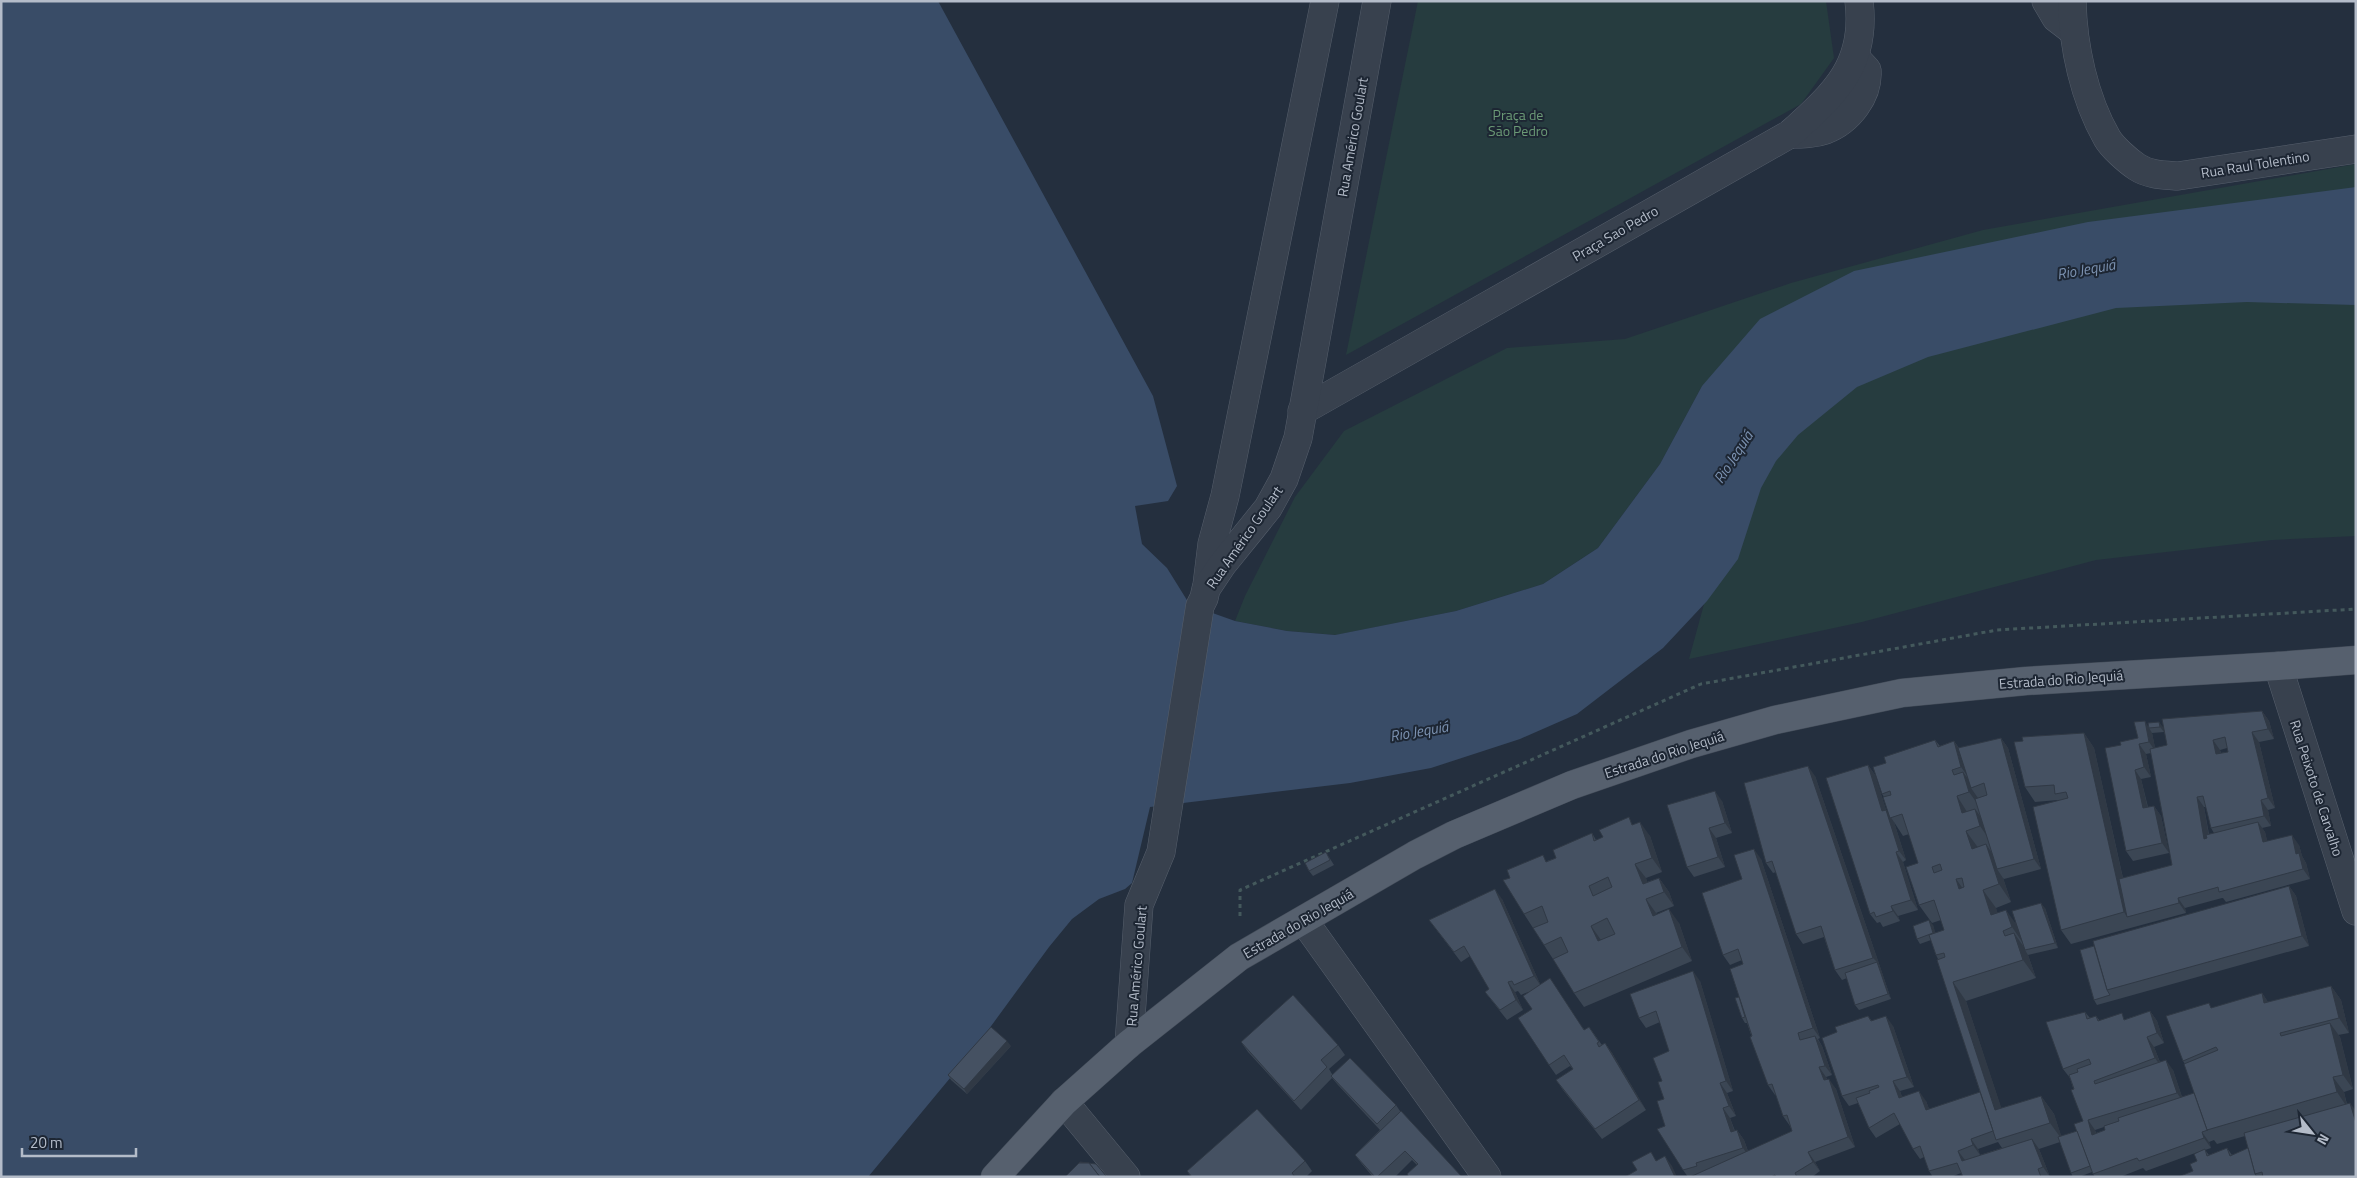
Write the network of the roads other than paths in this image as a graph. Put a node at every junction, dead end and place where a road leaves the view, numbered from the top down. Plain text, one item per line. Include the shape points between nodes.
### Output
1 (1325, 1) edge
2 (1377, 1) edge
3 (1859, 1) edge
4 (2046, 1) edge
5 (2072, 1) edge
6 (2073, 31) junction
7 (2356, 149) edge
8 (1302, 411) junction
9 (1203, 597) junction
10 (2356, 660) edge
11 (2278, 666) junction
12 (2356, 910) edge
13 (1304, 921) junction
14 (1129, 1044) junction
15 (1064, 1102) junction
16 (995, 1177) edge
17 (1126, 1177) edge
18 (1487, 1177) edge

1 - 9 street
2 - 8 street, Rua Américo Goulart
3 - 8 street, Praça Sao Pedro via 1855,57 1827,100 1790,134
4 - 6 street via 2056,18
5 - 6 street
6 - 7 street, Rua Raul Tolentino via 2092,104 2107,140 2137,167 2154,174 2178,176
8 - 9 street, Rua Américo Goulart via 1298,438 1284,479
9 - 14 street, Rua Américo Goulart via 1161,852 1139,906
10 - 11 main road, Estrada do Rio Jequiá
11 - 12 street, Rua Peixoto de Carvalho
11 - 13 main road, Estrada do Rio Jequiá via 2026,681 1902,693 1775,720 1690,744 1572,785 1472,827 1415,854
13 - 14 main road, Estrada do Rio Jequiá via 1240,957
13 - 18 street
14 - 15 main road, Estrada do Rio Jequiá
15 - 16 main road, Estrada do Rio Jequiá
15 - 17 street

